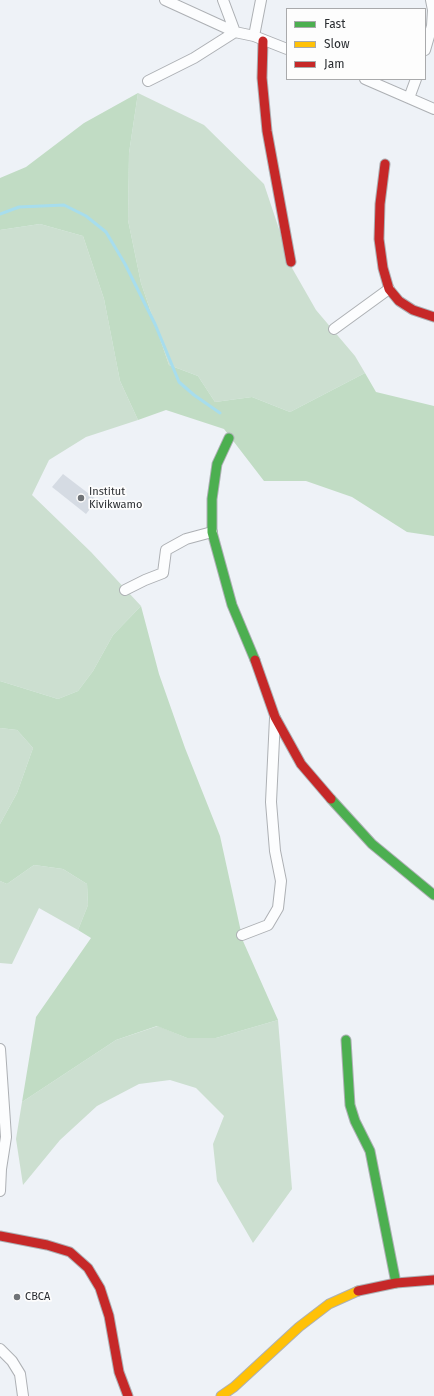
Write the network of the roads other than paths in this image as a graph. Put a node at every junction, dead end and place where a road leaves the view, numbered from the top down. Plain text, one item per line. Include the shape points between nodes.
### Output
1 (165, 0) edge
2 (223, 0) edge
3 (261, 0) edge
4 (431, 0) edge
5 (234, 32) junction
6 (259, 38) junction
7 (426, 47) edge
8 (286, 49) edge
9 (367, 80) edge
10 (416, 80) edge
11 (148, 81) dead end
12 (409, 98) junction
13 (434, 109) edge
14 (385, 164) dead end
15 (291, 262) dead end
16 (389, 289) junction
17 (434, 317) edge
18 (334, 329) dead end
19 (229, 438) dead end
20 (212, 532) junction
21 (125, 590) dead end
22 (275, 716) junction
23 (434, 895) edge
24 (242, 935) dead end
25 (346, 1040) dead end
26 (0, 1049) edge
27 (0, 1169) edge
28 (0, 1191) edge
29 (0, 1236) edge
30 (434, 1280) edge
31 (396, 1283) junction
32 (0, 1349) edge
33 (23, 1396) edge
34 (128, 1396) edge
35 (221, 1396) edge

1 - 5 street
2 - 5 street
3 - 6 street
4 - 7 street via 432,26
5 - 6 street
5 - 11 street via 194,58
6 - 8 street
6 - 15 street via 267,131
9 - 12 street
10 - 12 street
12 - 13 street
14 - 16 street via 379,240
16 - 17 street via 399,301 413,310
16 - 18 street
19 - 20 street via 217,464 212,499
20 - 21 street via 186,539 166,550 162,573
20 - 22 street via 232,605 259,669
22 - 23 street via 301,764 332,801 372,844
22 - 24 street via 271,802 275,851 281,881 278,908 268,925
25 - 31 street via 350,1105 370,1151
26 - 27 street via 6,1136
27 - 28 street
29 - 34 street via 70,1252 88,1268 100,1288 109,1316 119,1372
30 - 31 street
31 - 35 street via 360,1290 330,1304 299,1327
32 - 33 street via 12,1360 20,1374

